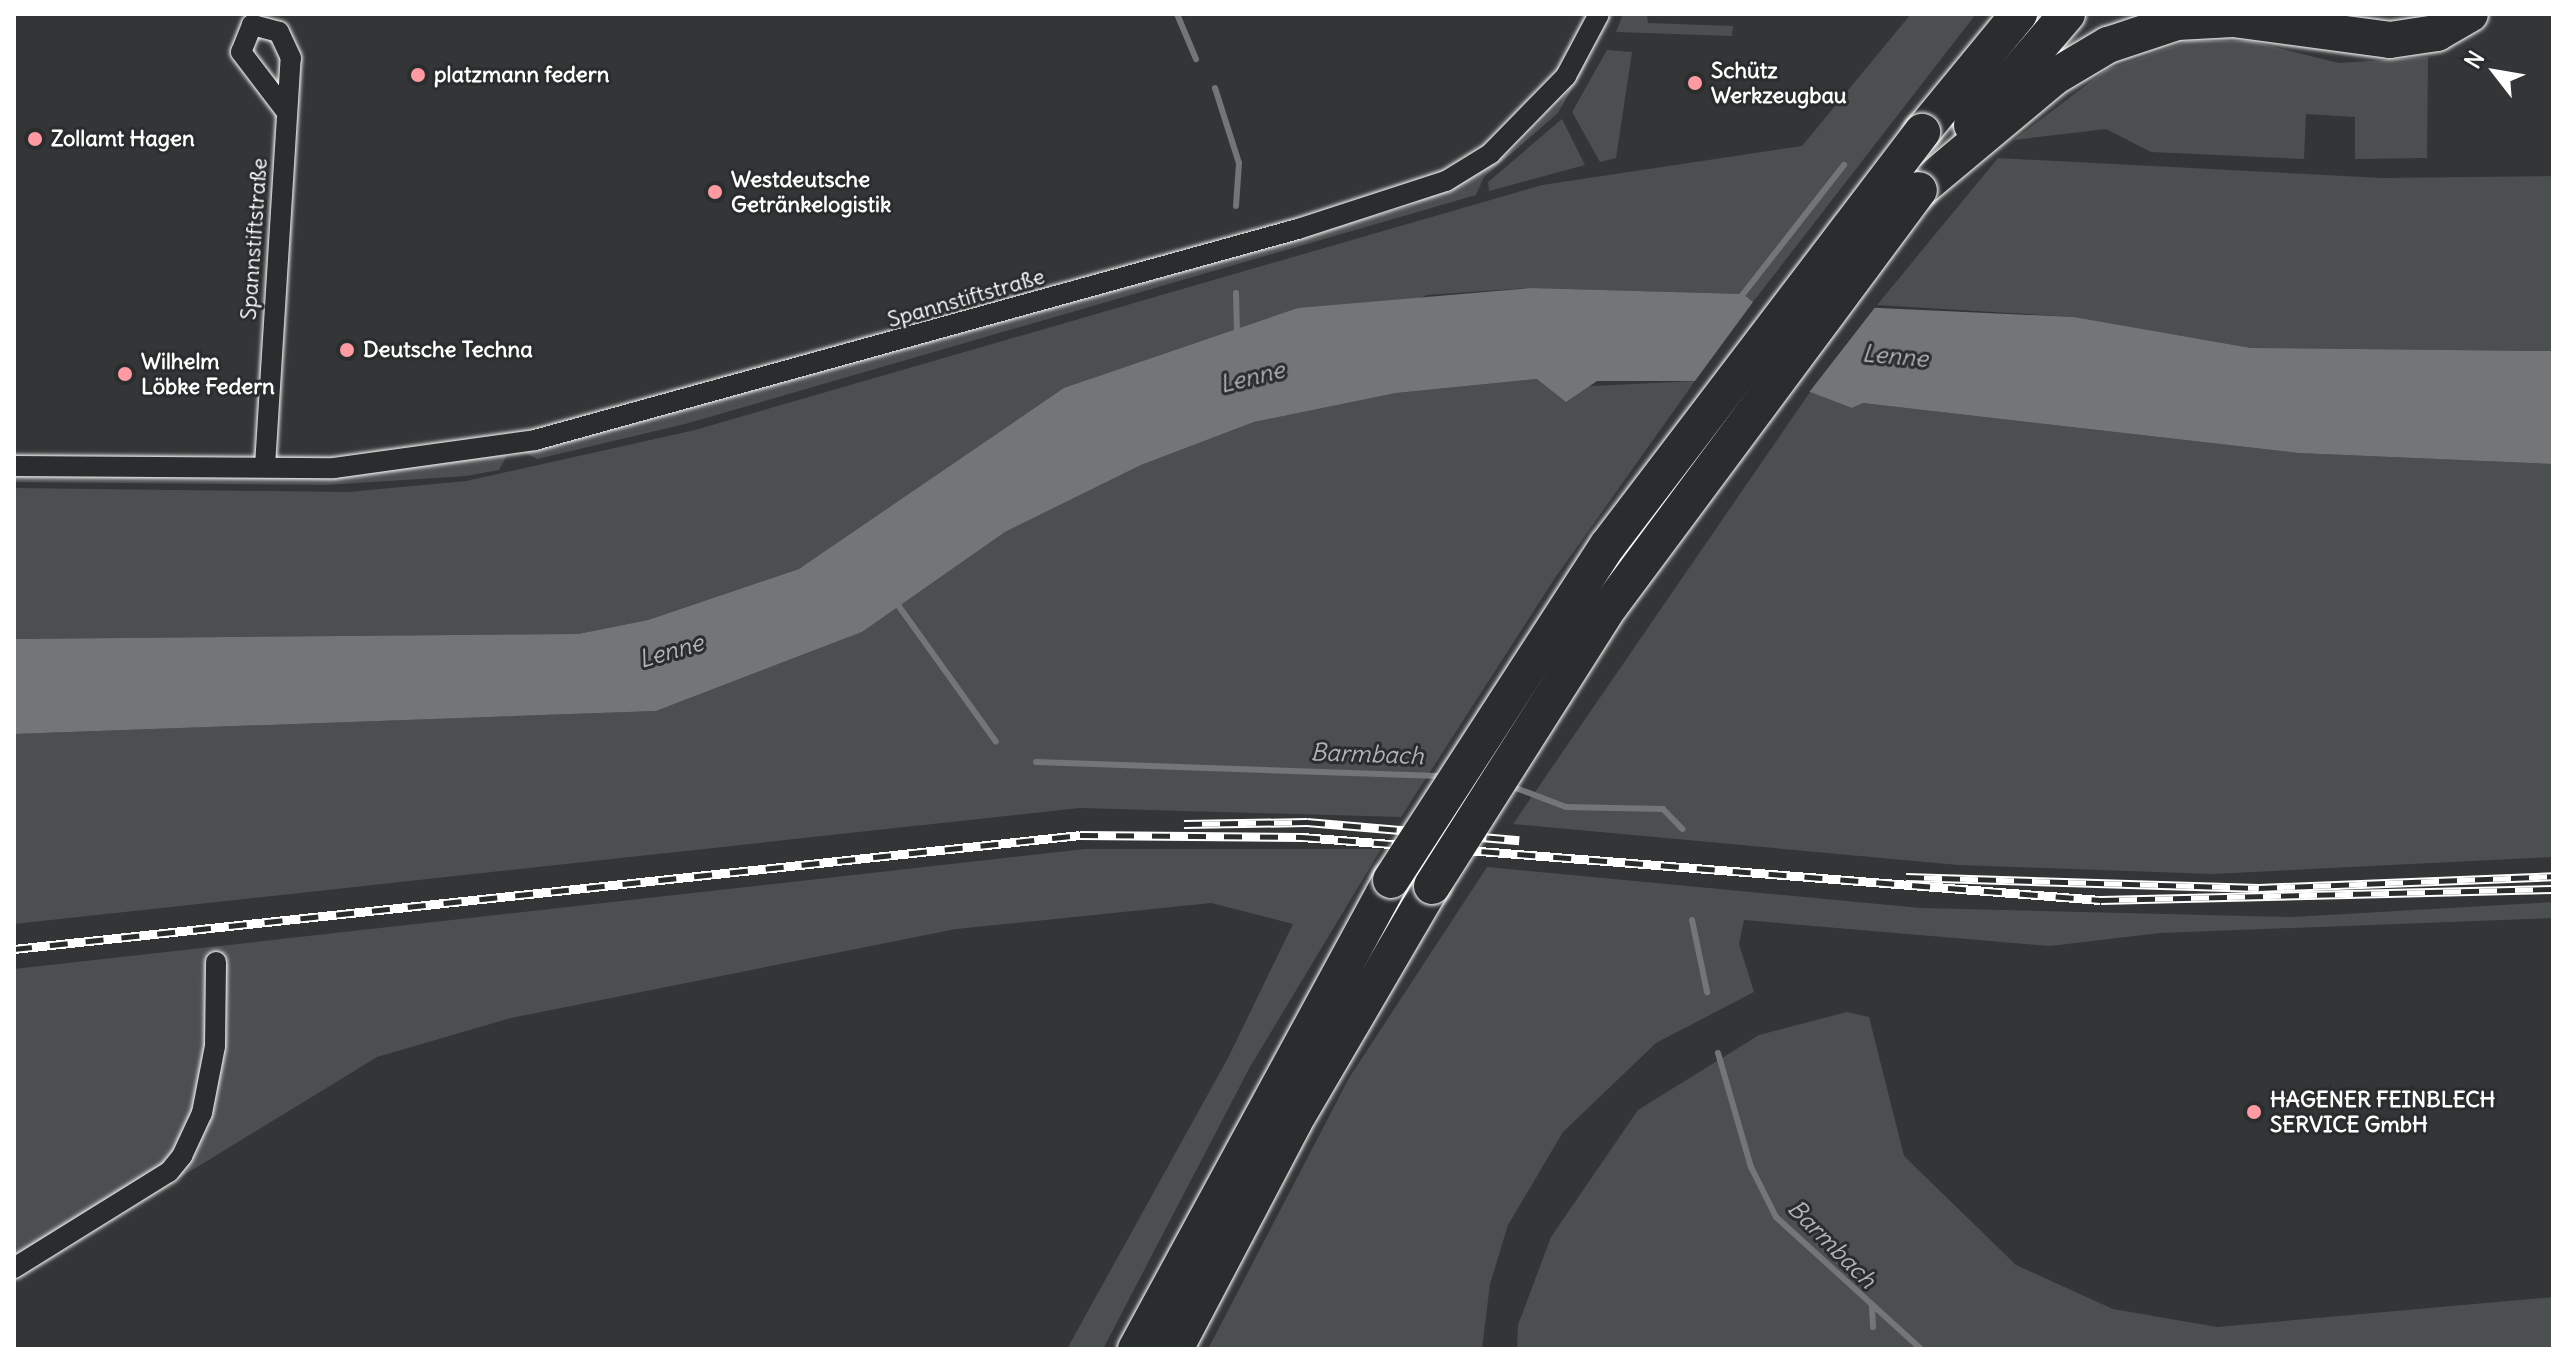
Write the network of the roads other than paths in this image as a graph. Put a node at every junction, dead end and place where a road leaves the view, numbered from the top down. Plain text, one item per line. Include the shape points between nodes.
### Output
1 (1599, 14) edge
2 (2019, 14) edge
3 (2067, 14) edge
4 (2328, 14) edge
5 (2436, 14) edge
6 (2470, 14) edge
7 (286, 111) dead end
8 (1975, 136) junction
9 (14, 466) edge
10 (265, 466) junction
11 (216, 962) dead end
12 (14, 1268) edge
13 (1136, 1349) edge
14 (1175, 1349) edge

1 - 10 street, Spannstiftstraße via 1535,115 1446,181 1381,205 535,440 334,468
2 - 13 highway, bridge via 1922,132 1608,545 1391,880
3 - 8 highway
4 - 5 highway via 2385,27
6 - 8 highway via 2437,33 2390,40 2233,19 2177,22 2108,45 2054,77
7 - 10 street, Spannstiftstraße
8 - 14 highway, bridge via 1919,190 1610,606 1432,886 1294,1122
9 - 10 street, Spannstiftstraße
11 - 12 street via 215,1046 202,1113 182,1156 160,1178

